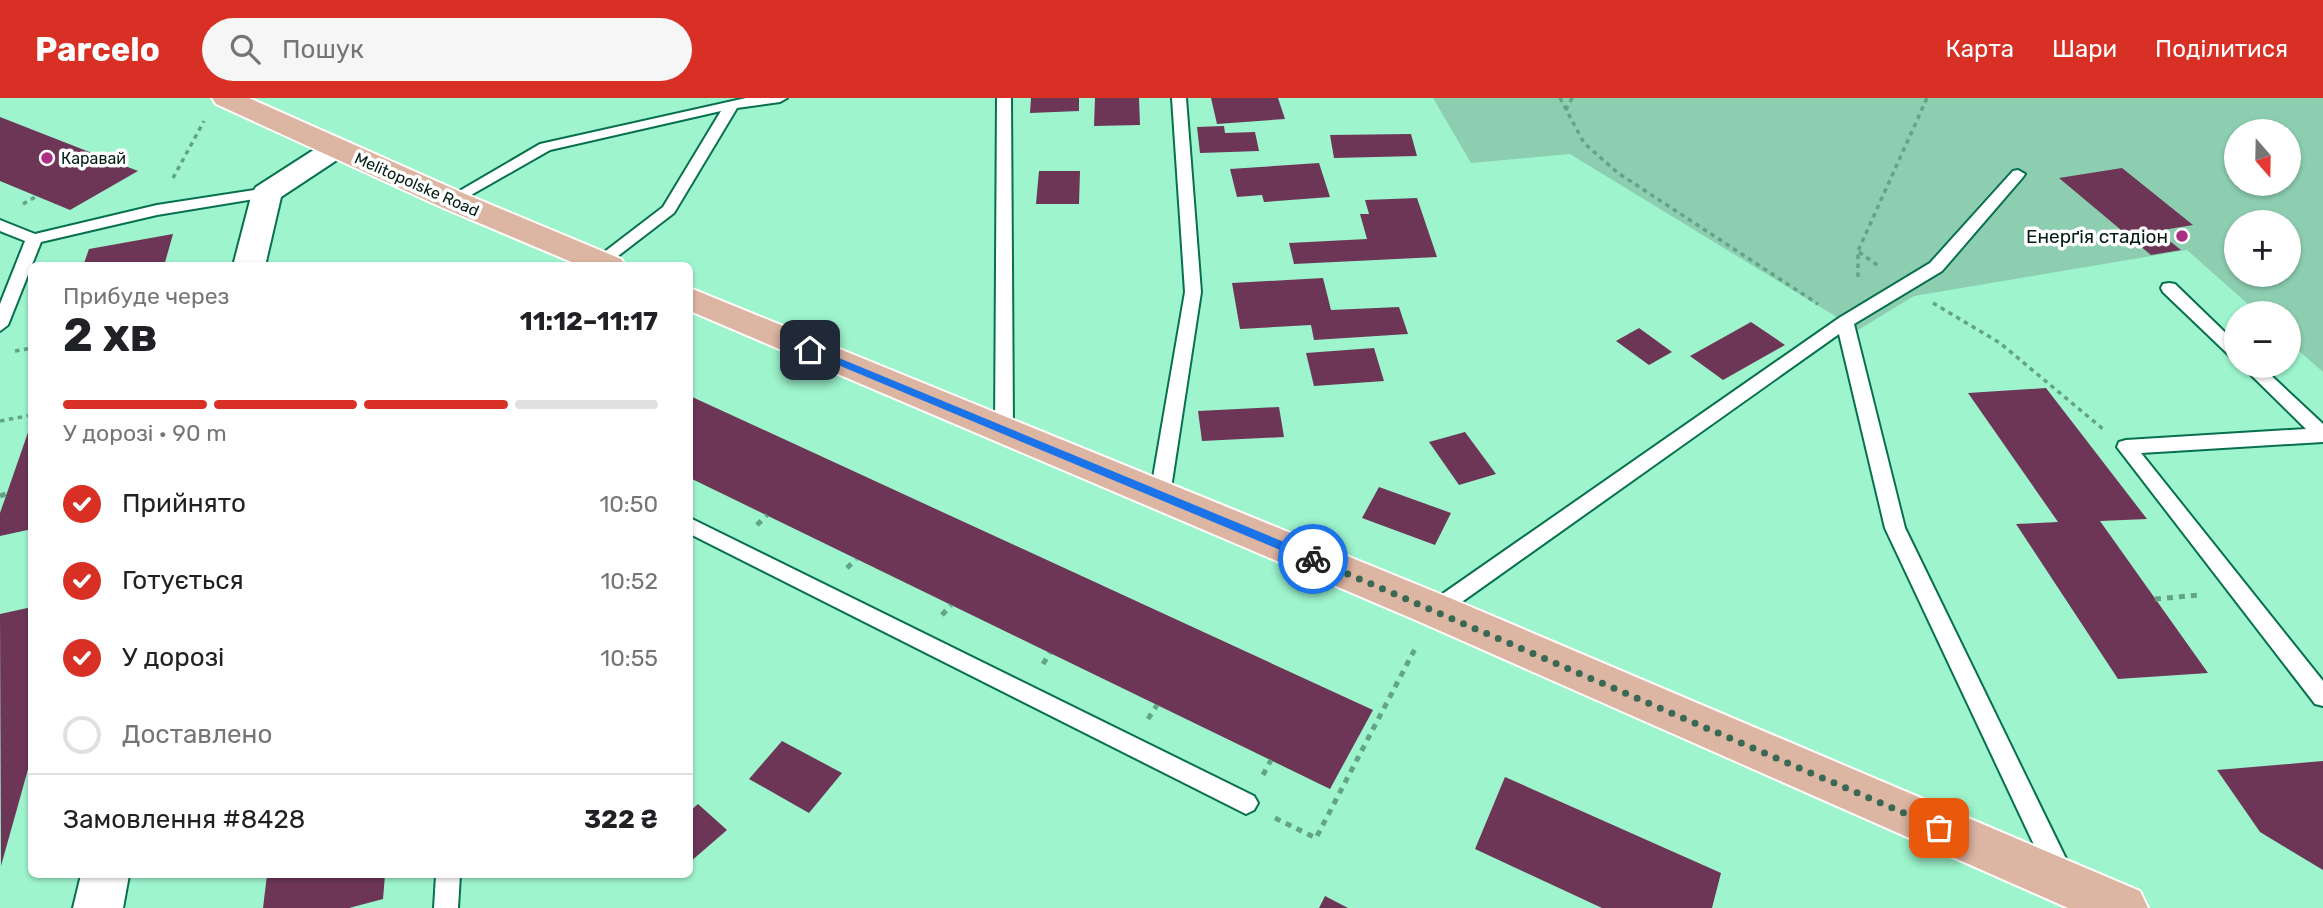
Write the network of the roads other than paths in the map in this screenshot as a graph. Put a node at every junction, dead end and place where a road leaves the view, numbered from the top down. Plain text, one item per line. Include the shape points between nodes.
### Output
1 (227, 98) edge
2 (780, 98) edge
3 (1004, 98) edge
4 (1179, 98) edge
5 (732, 104) junction
6 (336, 148) junction
7 (2018, 174) dead end
8 (267, 193) junction
9 (452, 200) junction
10 (0, 225) edge
11 (34, 239) junction
12 (250, 262) edge
13 (594, 262) edge
14 (605, 262) edge
15 (2169, 288) dead end
16 (6, 296) edge
17 (693, 300) edge
18 (1845, 322) junction
19 (0, 325) edge
20 (2224, 341) edge
21 (2263, 378) edge
22 (1004, 430) junction
23 (2323, 435) edge
24 (1160, 495) junction
25 (693, 526) edge
26 (1435, 610) junction
27 (2323, 697) edge
28 (1246, 803) road end
29 (104, 878) edge
30 (448, 878) edge
31 (2064, 883) junction
32 (97, 908) edge
33 (446, 908) edge
34 (2123, 908) edge

1 - 6 main road, Melitopolske Road
2 - 5 lane
3 - 22 lane
4 - 24 lane via 1193,292
5 - 9 lane via 545,147
5 - 14 lane via 669,210
6 - 8 street
6 - 9 main road, Melitopolske Road
7 - 18 lane via 1936,267
8 - 11 lane via 157,210
8 - 12 street
9 - 13 main road, Melitopolske Road
10 - 11 lane
11 - 16 lane
15 - 20 lane
16 - 19 lane
17 - 22 main road
18 - 26 lane
18 - 31 lane via 1895,528
21 - 23 lane
22 - 24 main road
23 - 27 lane via 2126,447
24 - 26 main road
25 - 28 lane
26 - 31 main road
29 - 32 street
30 - 33 lane
31 - 34 main road

